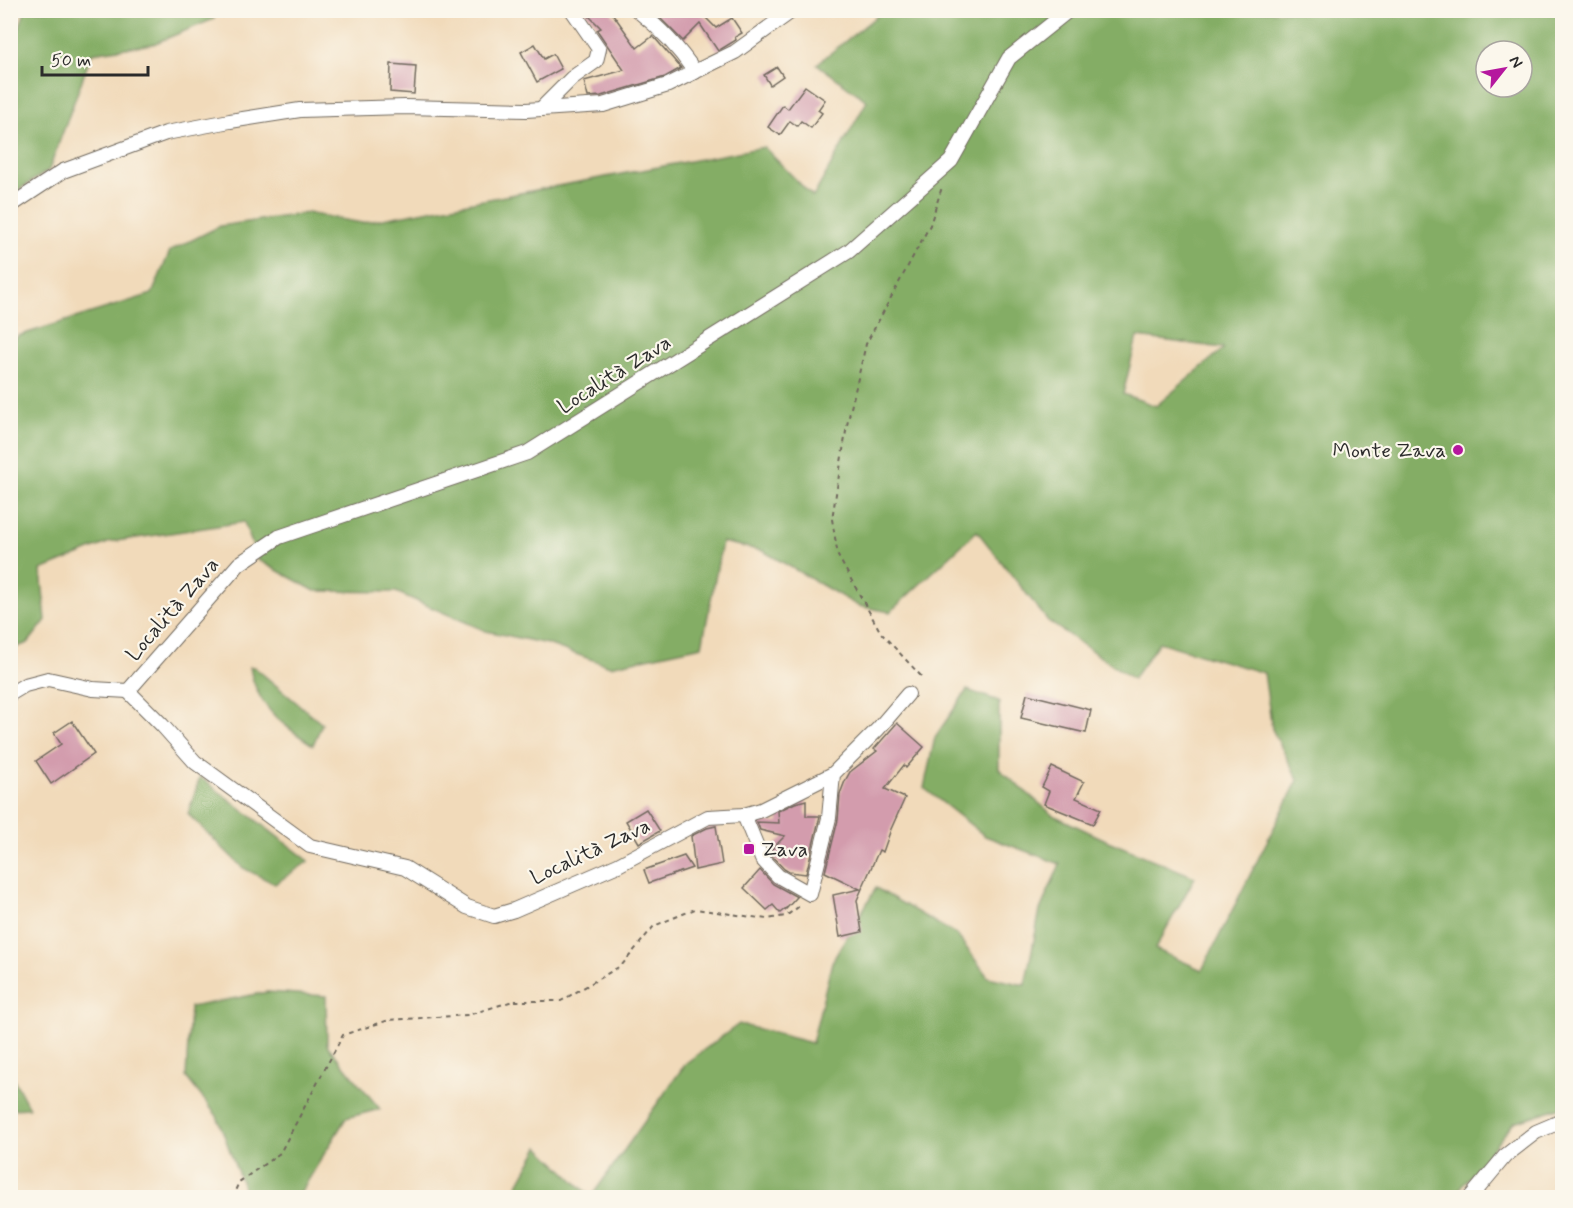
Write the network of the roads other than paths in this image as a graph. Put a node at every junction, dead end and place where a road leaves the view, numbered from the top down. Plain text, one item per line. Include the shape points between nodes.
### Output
1 (572, 10) edge
2 (638, 10) edge
3 (793, 10) edge
4 (1069, 10) edge
5 (696, 72) junction
6 (541, 109) junction
7 (10, 206) edge
8 (128, 691) junction
9 (10, 694) edge
10 (908, 694) dead end
11 (832, 774) junction
12 (744, 815) junction
13 (1563, 1121) edge
14 (1470, 1197) edge

1 - 6 street via 599,49 596,61
2 - 5 street via 682,52
3 - 5 street via 735,52
4 - 8 street, Località Zava via 1009,58 951,161 849,251 527,453 279,537 239,564
5 - 6 street via 603,105
6 - 7 street via 300,110 166,133 63,171
8 - 9 street, Località Zava via 48,679
8 - 12 street, Località Zava via 195,762 310,846 405,868 467,907 494,916 618,865 708,817
10 - 11 street, Località Zava
11 - 12 street, Località Zava
11 - 12 street via 829,818 810,894 778,876 762,859
13 - 14 street via 1536,1132 1505,1156

